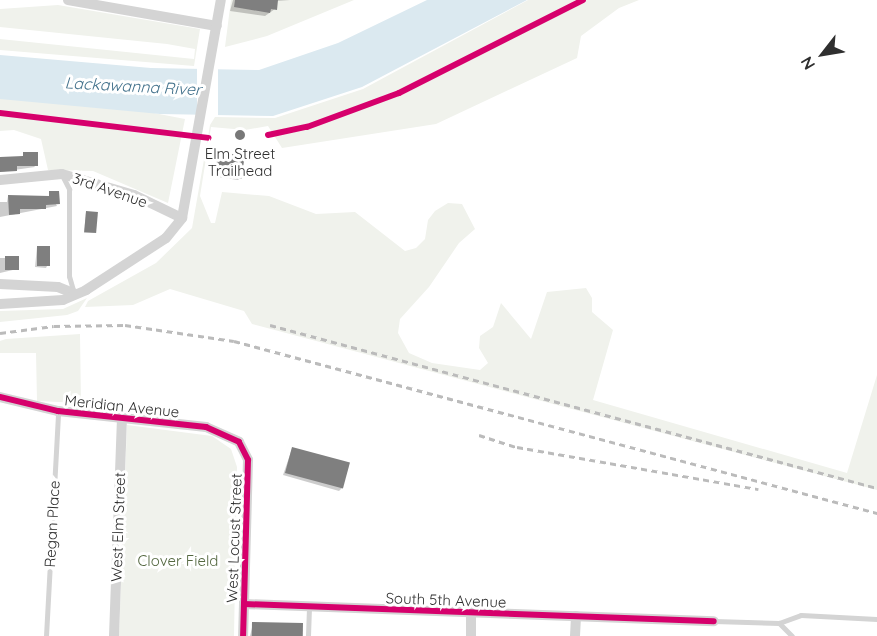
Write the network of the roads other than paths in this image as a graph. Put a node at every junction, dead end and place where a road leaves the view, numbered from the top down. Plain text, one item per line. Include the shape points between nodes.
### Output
1 (68, 0) edge
2 (221, 0) edge
3 (217, 26) junction
4 (62, 174) junction
5 (0, 180) edge
6 (182, 218) junction
7 (0, 284) edge
8 (75, 294) junction
9 (0, 304) edge
10 (0, 397) edge
11 (58, 411) junction
12 (122, 419) junction
13 (239, 442) joint
14 (244, 604) junction
15 (309, 608) junction
16 (471, 613) junction
17 (576, 616) junction
18 (877, 619) edge
19 (714, 621) joint
20 (779, 622) junction
21 (46, 636) edge
22 (114, 636) edge
23 (243, 636) edge
24 (308, 636) edge
25 (471, 636) edge
26 (575, 636) edge
27 (792, 636) edge

1 - 3 street
2 - 3 street
3 - 6 street
4 - 5 street, 3rd Avenue
4 - 6 street, 3rd Avenue via 134,195
4 - 8 lane via 69,189 69,276
6 - 8 street via 166,238
7 - 8 street via 58,287
8 - 9 street via 63,300
10 - 11 street, Meridian Avenue
11 - 12 street, Meridian Avenue
11 - 21 lane, Regan Place
12 - 13 street, Meridian Avenue via 206,427
12 - 22 street, West Elm Street
13 - 14 street, West Locust Street via 248,460
14 - 15 street, South 5th Avenue
14 - 23 street, West Locust Street
15 - 16 street, South 5th Avenue
15 - 24 lane
16 - 17 street, South 5th Avenue
16 - 25 street
17 - 19 street, South 5th Avenue
17 - 26 street
18 - 20 lane via 801,615
19 - 20 lane
20 - 27 lane

